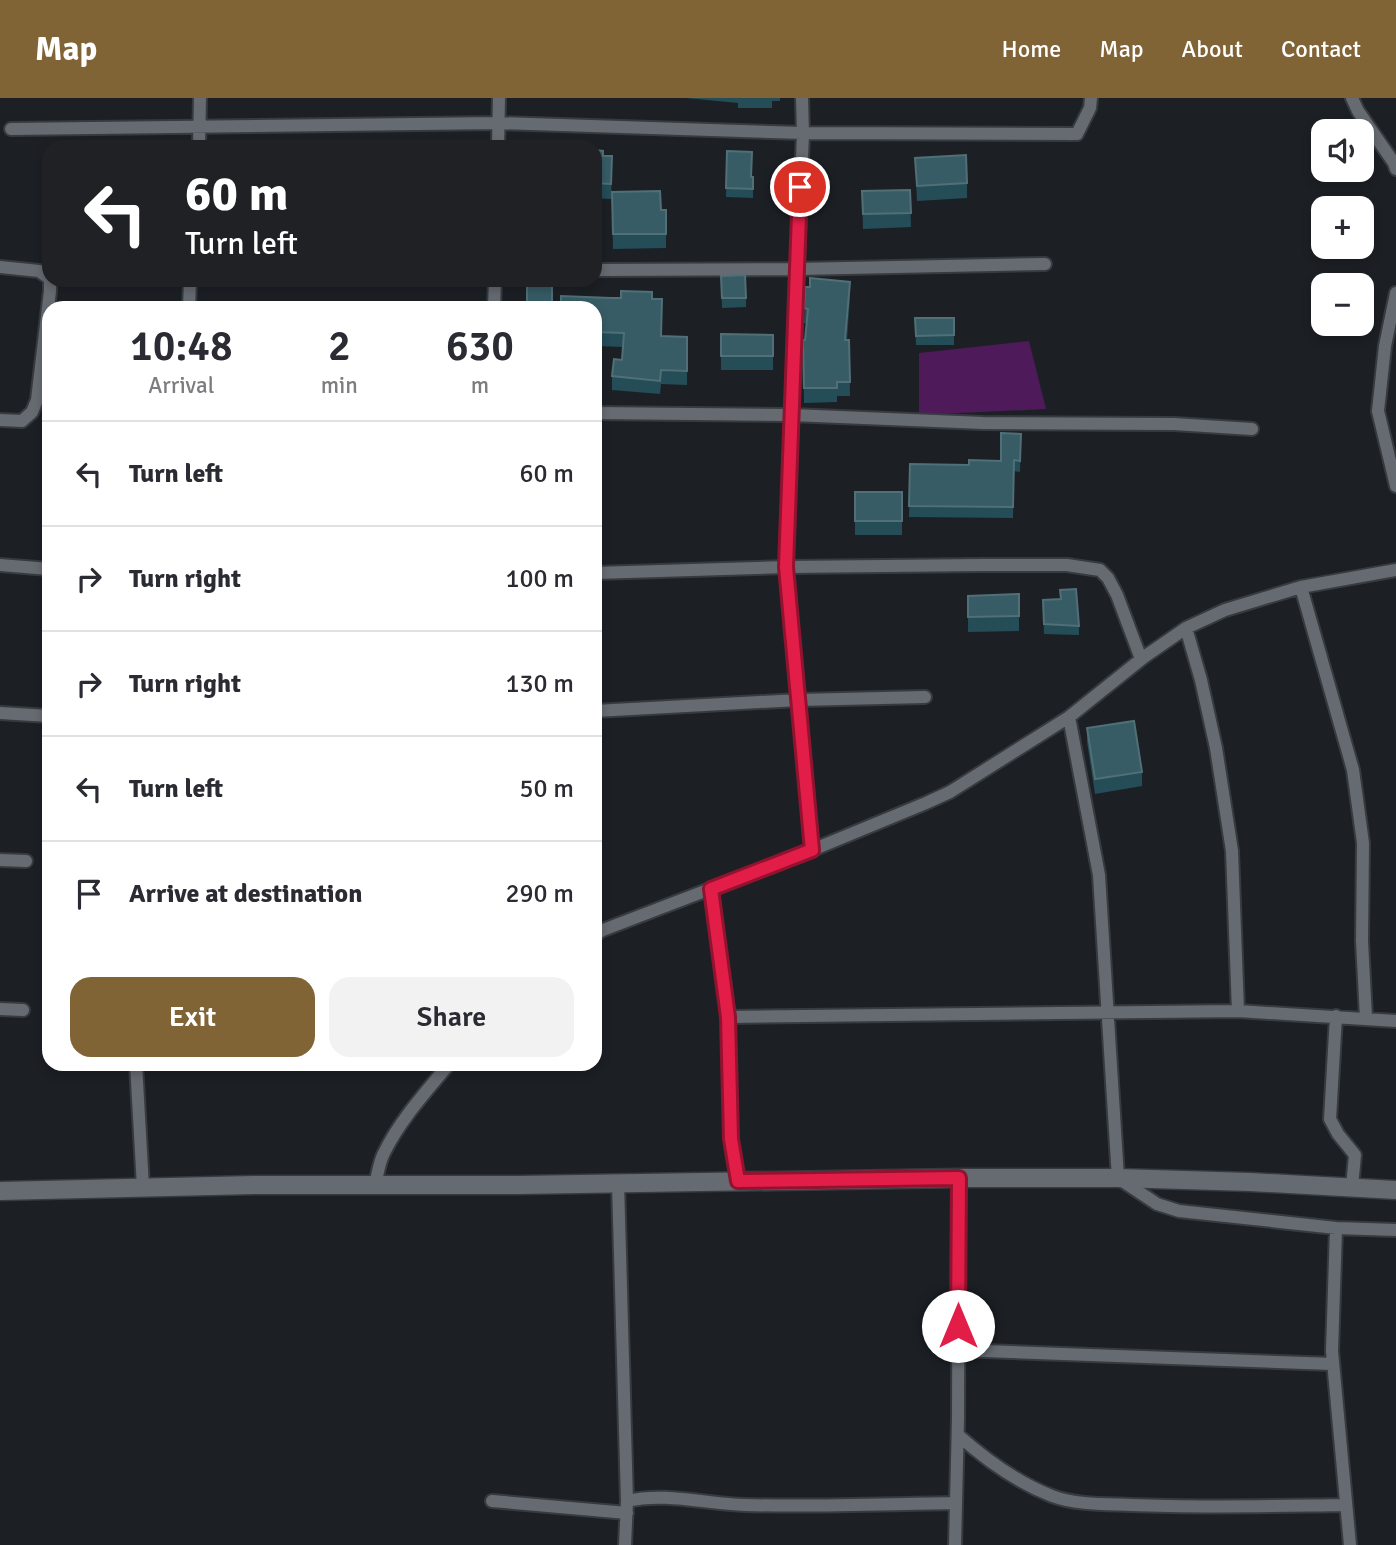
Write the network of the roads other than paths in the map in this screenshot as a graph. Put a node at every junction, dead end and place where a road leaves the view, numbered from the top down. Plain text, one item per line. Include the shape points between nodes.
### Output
1 (200, 98) edge
2 (499, 98) edge
3 (802, 98) edge
4 (1091, 98) edge
5 (1352, 98) edge
6 (498, 123) junction
7 (200, 126) junction
8 (11, 129) dead end
9 (803, 133) junction
10 (199, 140) edge
11 (498, 140) edge
12 (1396, 169) edge
13 (1045, 264) dead end
14 (0, 267) edge
15 (797, 269) junction
16 (602, 271) edge
17 (42, 273) edge
18 (1396, 293) edge
19 (42, 358) edge
20 (602, 413) edge
21 (792, 415) junction
22 (0, 420) edge
23 (1252, 429) dead end
24 (1396, 486) edge
25 (0, 565) edge
26 (786, 567) junction
27 (42, 568) edge
28 (1396, 570) edge
29 (602, 573) edge
30 (1301, 587) junction
31 (1185, 628) junction
32 (1141, 659) junction
33 (925, 697) dead end
34 (798, 700) junction
35 (602, 711) edge
36 (0, 713) edge
37 (42, 716) edge
38 (1069, 717) junction
39 (812, 850) junction
40 (0, 860) edge
41 (26, 862) dead end
42 (711, 889) junction
43 (602, 931) edge
44 (0, 1009) edge
45 (23, 1010) dead end
46 (1238, 1012) junction
47 (1107, 1014) junction
48 (1336, 1016) junction
49 (728, 1017) junction
50 (1366, 1018) junction
51 (1396, 1021) edge
52 (136, 1071) edge
53 (443, 1071) edge
54 (959, 1178) junction
55 (1118, 1178) junction
56 (738, 1181) junction
57 (618, 1183) junction
58 (375, 1184) junction
59 (143, 1187) junction
60 (1352, 1187) junction
61 (0, 1191) edge
62 (1396, 1191) edge
63 (1336, 1228) junction
64 (1396, 1230) edge
65 (958, 1350) junction
66 (1333, 1364) junction
67 (958, 1435) junction
68 (492, 1501) dead end
69 (956, 1503) junction
70 (1346, 1505) junction
71 (627, 1507) junction
72 (625, 1545) edge
73 (955, 1545) edge
74 (1350, 1545) edge

1 - 7 street
2 - 6 street
3 - 9 street
4 - 9 street via 1077,134
5 - 12 street
6 - 7 street
6 - 9 street
6 - 11 street
7 - 8 street
7 - 10 street
9 - 15 street
13 - 15 street
14 - 17 street
15 - 16 street
15 - 21 street
18 - 24 street via 1378,411
19 - 22 street via 32,412 22,421
20 - 21 street
21 - 23 street
21 - 26 street
25 - 27 street
26 - 29 street
26 - 32 street via 1067,565 1100,570 1117,595
26 - 34 street
28 - 30 street
30 - 31 street via 1225,610
30 - 50 street via 1353,770 1363,843
31 - 32 street
31 - 46 street via 1216,748 1232,851
32 - 38 street
33 - 34 street
34 - 35 street
34 - 39 street
36 - 37 street
38 - 39 street via 950,792
38 - 47 street via 1099,875
39 - 42 street
40 - 41 street
42 - 43 street
42 - 49 street
44 - 45 street
46 - 47 street
46 - 48 street
47 - 49 street
47 - 55 street
48 - 50 street
48 - 60 street via 1330,1119 1355,1155
49 - 56 street via 731,1139
50 - 51 street
52 - 59 street
53 - 58 street via 392,1139
54 - 55 street
54 - 56 street
54 - 65 street
55 - 60 street
55 - 63 street via 1157,1204 1179,1211
56 - 57 street
57 - 58 street
57 - 71 street
58 - 59 street
59 - 61 street
60 - 62 street
63 - 64 street
63 - 66 street
65 - 66 street
65 - 67 street
66 - 70 street
67 - 69 street
67 - 70 street via 1017,1480 1054,1497 1086,1503
68 - 71 street
69 - 71 street via 744,1505 640,1498
69 - 73 street
70 - 74 street
71 - 72 street

